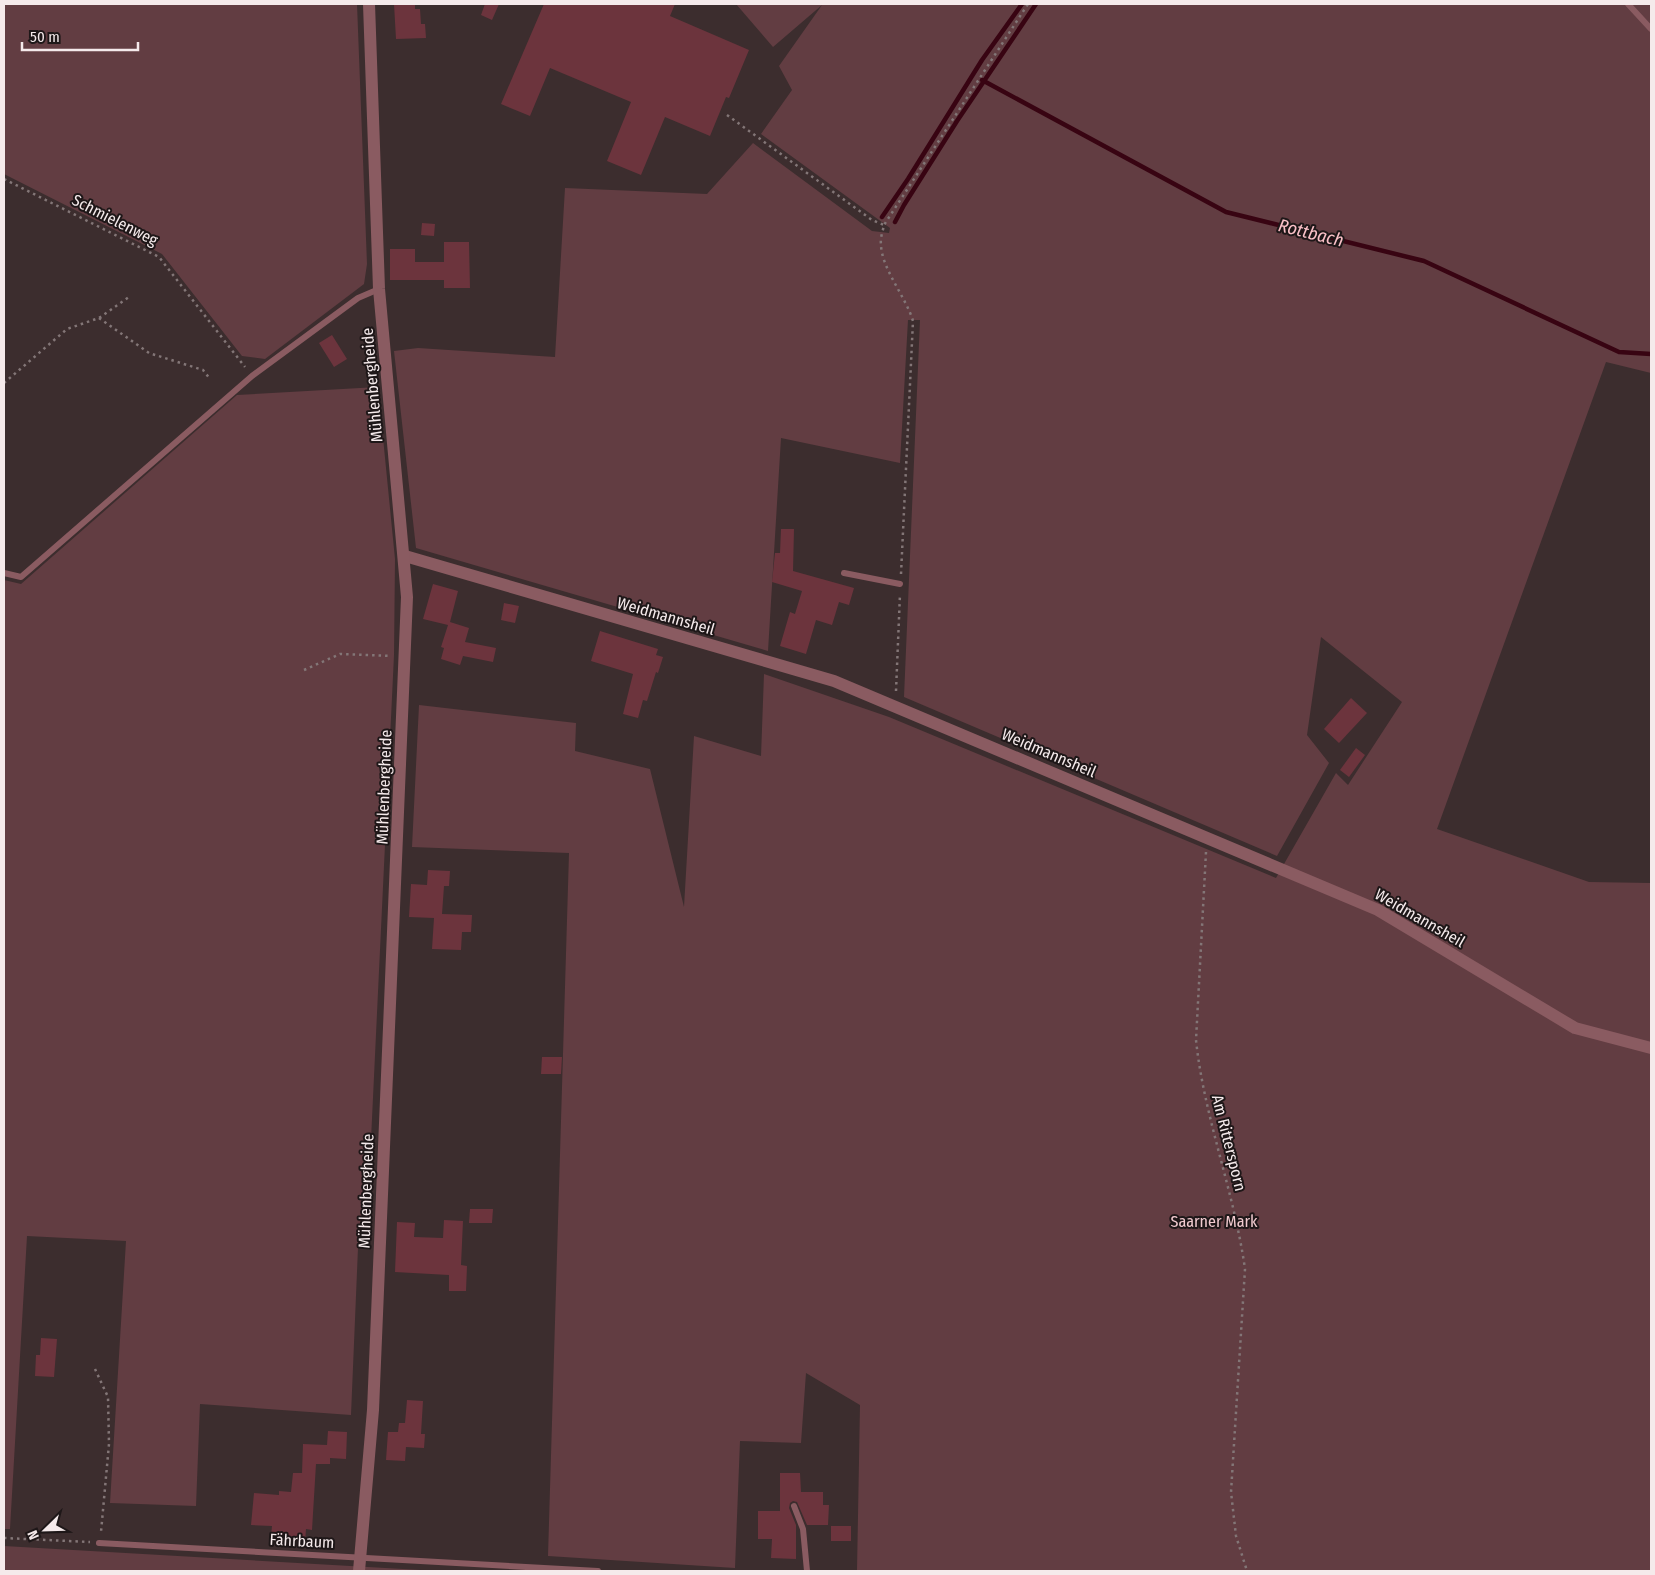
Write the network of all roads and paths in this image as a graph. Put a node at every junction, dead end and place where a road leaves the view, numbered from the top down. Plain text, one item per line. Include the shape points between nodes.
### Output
1 (369, 4) edge
2 (1028, 4) edge
3 (1628, 4) edge
4 (1651, 29) edge
5 (727, 115) dead end
6 (4, 179) edge
7 (884, 225) junction
8 (379, 289) junction
9 (129, 297) dead end
10 (99, 318) junction
11 (252, 376) junction
12 (210, 379) dead end
13 (4, 383) edge
14 (405, 556) junction
15 (4, 573) edge
16 (844, 573) dead end
17 (900, 584) junction
18 (405, 657) junction
19 (304, 670) dead end
20 (896, 706) junction
21 (1210, 839) junction
22 (1651, 1048) edge
23 (95, 1369) dead end
24 (794, 1506) dead end
25 (4, 1538) edge
26 (99, 1543) junction
27 (360, 1558) junction
28 (359, 1571) edge
29 (598, 1571) edge
30 (807, 1571) edge
31 (1247, 1571) edge

1 - 8 street, Mühlenbergheide
2 - 7 path
3 - 4 lane
5 - 7 path via 872,220
6 - 11 path, Schmielenweg via 159,257
7 - 17 path via 880,245 913,321
8 - 11 lane via 358,298
8 - 14 street, Mühlenbergheide
9 - 10 path
10 - 12 path via 149,353 203,370
10 - 13 path via 66,329
11 - 15 lane via 21,577
14 - 18 street, Mühlenbergheide
14 - 20 street, Weidmannsheil via 834,681
16 - 17 lane
17 - 20 path
18 - 19 path via 340,654
18 - 27 street, Mühlenbergheide via 373,1410
20 - 21 street, Weidmannsheil
21 - 22 street, Weidmannsheil via 1378,910 1575,1028
21 - 31 path, Am Rittersporn via 1204,857 1196,1040 1199,1070 1246,1269 1230,1492 1236,1536
23 - 26 path via 108,1397 109,1435
24 - 30 lane via 803,1529
25 - 26 path
26 - 27 lane, Fährbaum
27 - 28 street, Mühlenbergheide
27 - 29 lane, Fährbaum

